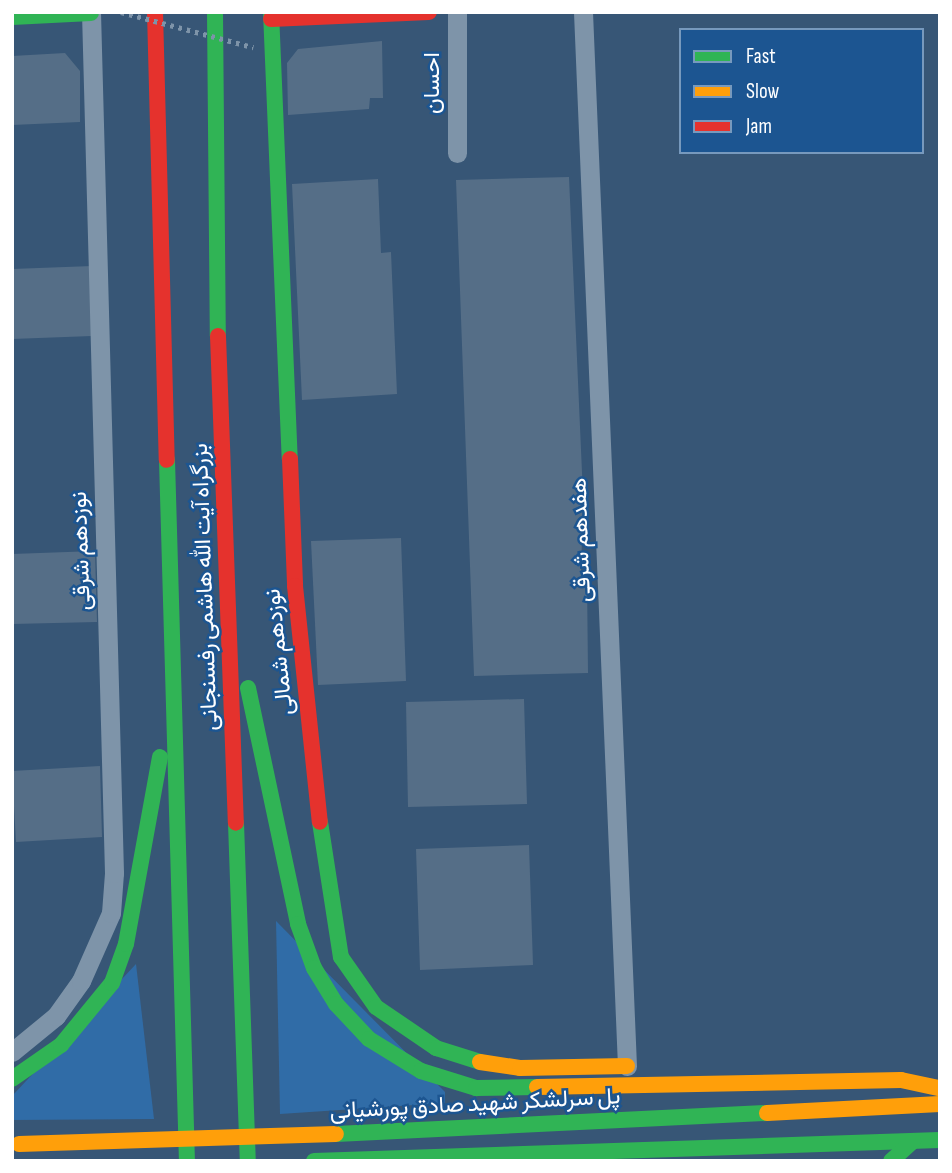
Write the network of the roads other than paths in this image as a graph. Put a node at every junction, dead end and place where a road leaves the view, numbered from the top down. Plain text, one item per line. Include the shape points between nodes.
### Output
1 (155, 12) edge
2 (215, 12) edge
3 (429, 12) edge
4 (457, 12) edge
5 (583, 12) edge
6 (91, 13) edge
7 (271, 16) edge
8 (12, 17) edge
9 (457, 153) dead end
10 (229, 600) junction
11 (174, 663) junction
12 (12, 1052) edge
13 (627, 1066) joint
14 (12, 1079) edge
15 (940, 1088) edge
16 (940, 1104) edge
17 (940, 1140) edge
18 (913, 1141) junction
19 (16, 1144) edge
20 (336, 1160) edge
21 (187, 1161) edge
22 (248, 1161) edge
23 (314, 1161) edge
24 (891, 1161) edge

1 - 11 main road, بزرگراه آیت الله هاشمی رفسنجانی
2 - 10 main road, بزرگراه آیت الله هاشمی رفسنجانی via 217,321
3 - 7 main road
4 - 9 street, احسان
5 - 13 street, هفدهم شرقی
6 - 8 main road
6 - 12 street, نوزدهم شرقی via 114,873 111,913 81,981 56,1016
7 - 13 main road, نوزدهم شمالی via 295,586 326,881 341,957 376,1007 436,1048 471,1060 520,1068
10 - 15 main road via 298,924 326,990 369,1039 421,1070 476,1088 901,1080
10 - 22 main road, بزرگراه آیت الله هاشمی رفسنجانی
11 - 14 main road via 134,908 112,983 61,1045
11 - 21 main road, بزرگراه آیت الله هاشمی رفسنجانی
16 - 19 main road, پل سرلشکر شهید صادق پورشیانی, bridge via 336,1134
17 - 18 main road
18 - 20 main road
18 - 24 main road
20 - 23 main road

